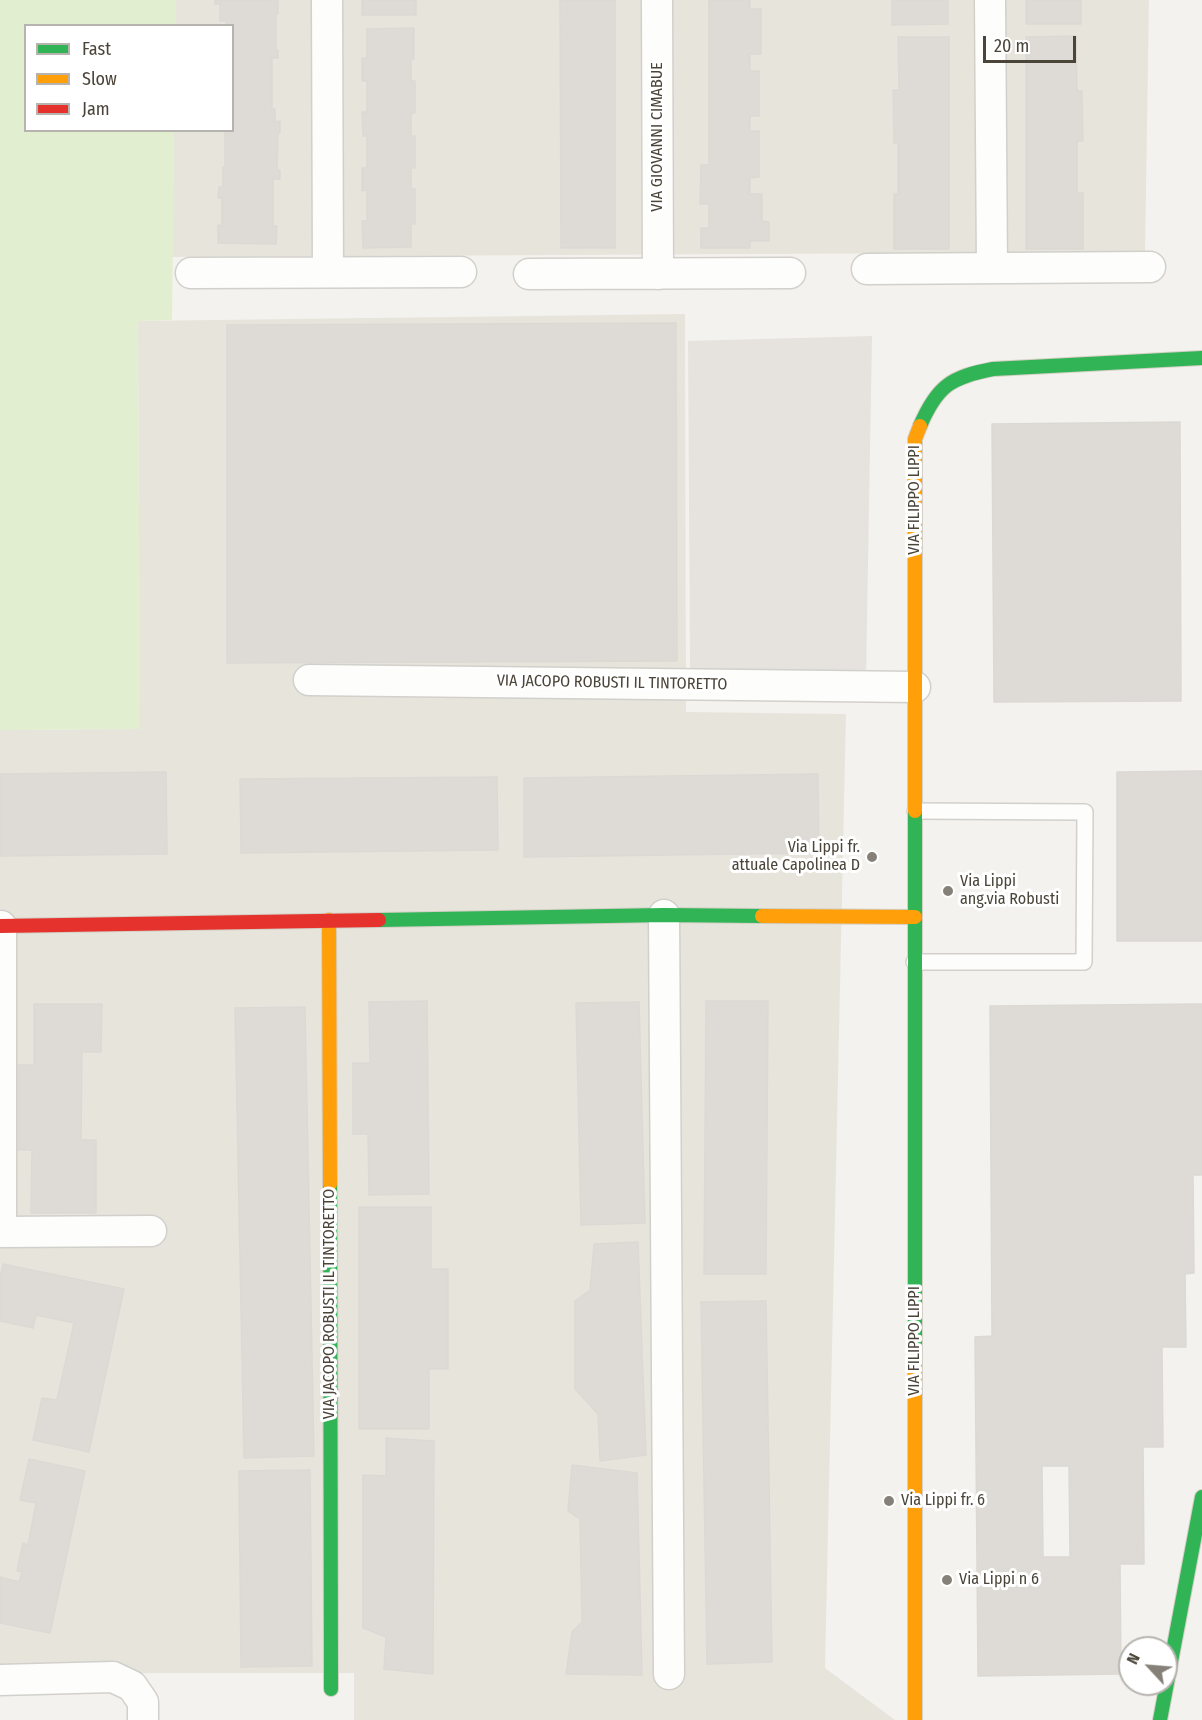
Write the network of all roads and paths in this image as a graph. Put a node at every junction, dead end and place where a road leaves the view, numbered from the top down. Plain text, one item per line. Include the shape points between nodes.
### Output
1 (327, 0) edge
2 (657, 0) edge
3 (990, 0) edge
4 (1150, 267) dead end
5 (992, 268) junction
6 (867, 269) dead end
7 (328, 272) junction
8 (461, 272) dead end
9 (191, 273) dead end
10 (790, 273) dead end
11 (529, 274) dead end
12 (658, 274) junction
13 (1202, 358) edge
14 (309, 680) dead end
15 (915, 687) junction
16 (915, 811) junction
17 (663, 915) junction
18 (915, 917) junction
19 (329, 920) junction
20 (1, 926) edge
21 (914, 962) junction
22 (151, 1231) dead end
23 (1202, 1497) edge
24 (669, 1674) dead end
25 (0, 1680) edge
26 (331, 1689) dead end
27 (143, 1720) edge
28 (915, 1720) edge
29 (1160, 1720) edge

1 - 7 street
2 - 12 street, VIA GIOVANNI CIMABUE
3 - 5 street
4 - 5 street
5 - 6 street
7 - 8 street
7 - 9 street
10 - 12 street
11 - 12 street
13 - 15 street, VIA FILIPPO LIPPI via 993,369 962,375 940,390 915,439
14 - 15 street, VIA JACOPO ROBUSTI IL TINTORETTO
15 - 16 street, VIA FILIPPO LIPPI
16 - 18 street, VIA FILIPPO LIPPI
16 - 21 lane via 1085,812 1085,824 1083,962
17 - 18 street
17 - 19 street
17 - 24 street
18 - 21 street, VIA FILIPPO LIPPI
19 - 20 street
19 - 26 street, VIA JACOPO ROBUSTI IL TINTORETTO
20 - 22 street via 2,1232
21 - 28 street, VIA FILIPPO LIPPI
23 - 29 street
25 - 27 street via 113,1677 132,1686 143,1702

